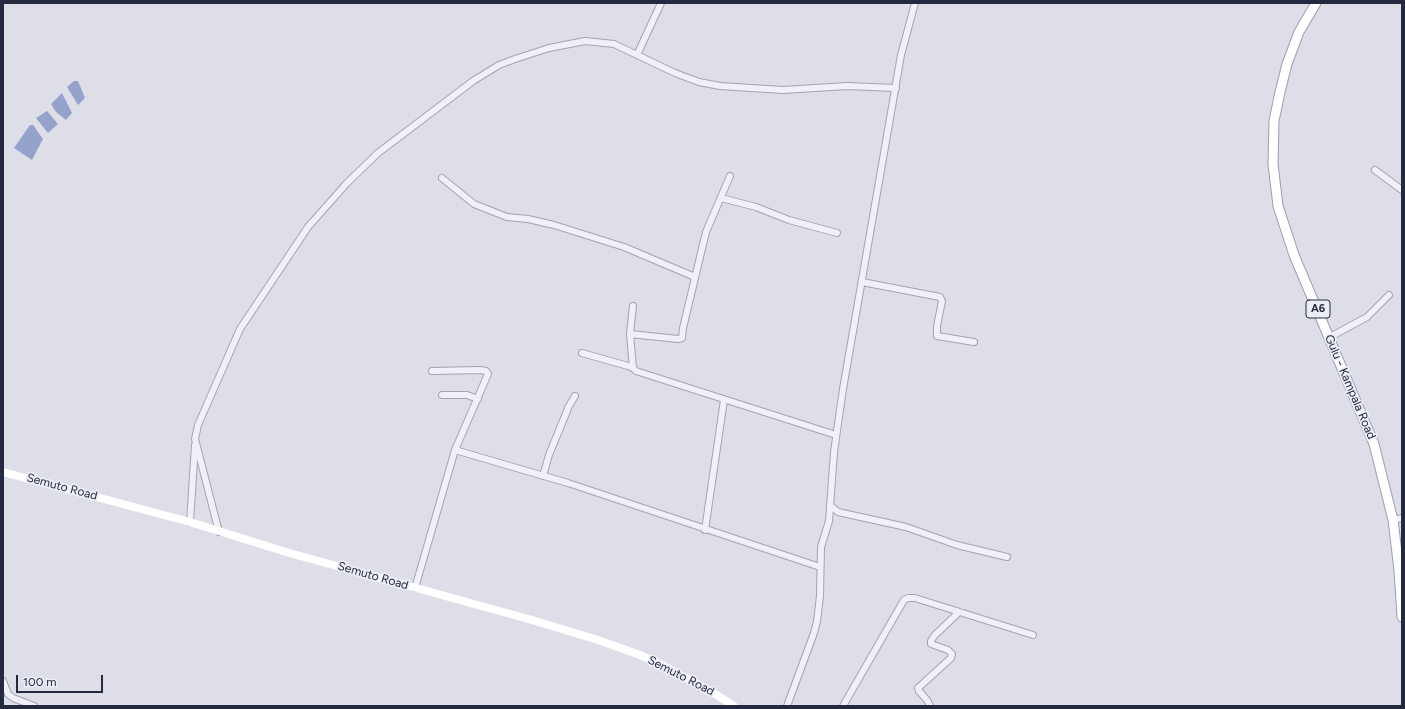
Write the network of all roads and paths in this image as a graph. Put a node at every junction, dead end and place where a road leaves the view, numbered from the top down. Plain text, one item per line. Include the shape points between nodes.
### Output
1 (661, 3) edge
2 (916, 3) edge
3 (1316, 3) edge
4 (638, 55) junction
5 (896, 88) junction
6 (1375, 170) dead end
7 (730, 176) dead end
8 (442, 178) dead end
9 (1402, 190) edge
10 (721, 198) junction
11 (836, 233) dead end
12 (695, 277) junction
13 (862, 282) junction
14 (1389, 295) dead end
15 (633, 306) dead end
16 (630, 334) junction
17 (1330, 338) junction
18 (974, 342) dead end
19 (582, 353) dead end
20 (633, 368) junction
21 (432, 371) dead end
22 (442, 395) dead end
23 (575, 396) dead end
24 (478, 399) junction
25 (724, 400) junction
26 (836, 435) junction
27 (195, 439) junction
28 (455, 450) junction
29 (3, 472) edge
30 (543, 476) junction
31 (830, 506) junction
32 (1397, 519) edge
33 (190, 522) junction
34 (705, 530) junction
35 (219, 532) junction
36 (1007, 557) dead end
37 (820, 567) junction
38 (415, 588) junction
39 (959, 612) junction
40 (1402, 617) edge
41 (1033, 635) dead end
42 (3, 681) edge
43 (34, 706) edge
44 (734, 706) edge
45 (787, 706) edge
46 (842, 706) edge
47 (930, 706) edge

1 - 4 street
2 - 5 street via 901,55
3 - 17 main road, Gulu - Kampala Road / A6 via 1299,32 1287,64 1274,121 1273,164 1278,206 1294,254
4 - 5 street via 699,82 720,86 783,90 847,86
4 - 27 street via 614,44 585,41 515,58 473,81 378,153 347,183 308,228 240,329 198,425
5 - 13 street
6 - 9 street
7 - 10 street
8 - 12 street via 474,204 507,217 554,225 624,247
10 - 11 street
10 - 12 street via 706,232
12 - 16 street via 682,338 678,340
13 - 18 street via 940,297 942,301 937,336
13 - 26 street
14 - 17 street via 1367,317
15 - 16 street
16 - 20 street
17 - 32 main road, Gulu - Kampala Road / A6 via 1374,444
19 - 20 street
20 - 25 street
21 - 24 street via 486,371 487,378
22 - 24 street via 467,395
23 - 30 street via 549,455
24 - 28 street
25 - 26 street
25 - 34 street
26 - 31 street
27 - 33 street
27 - 35 street
28 - 30 street
28 - 38 street
29 - 33 main road, Semuto Road
30 - 34 street
31 - 36 street via 838,512 906,527 957,545
31 - 37 street via 828,526 821,547
32 - 40 main road, Gulu - Kampala Road / A6
33 - 35 main road, Semuto Road
34 - 37 street
35 - 38 main road, Semuto Road
37 - 45 street via 817,621
38 - 44 main road, Semuto Road via 598,640 640,655
39 - 41 street
39 - 46 street via 911,597 904,600
39 - 47 street via 931,641 931,644 952,654 951,658 918,688
42 - 43 street via 8,694

